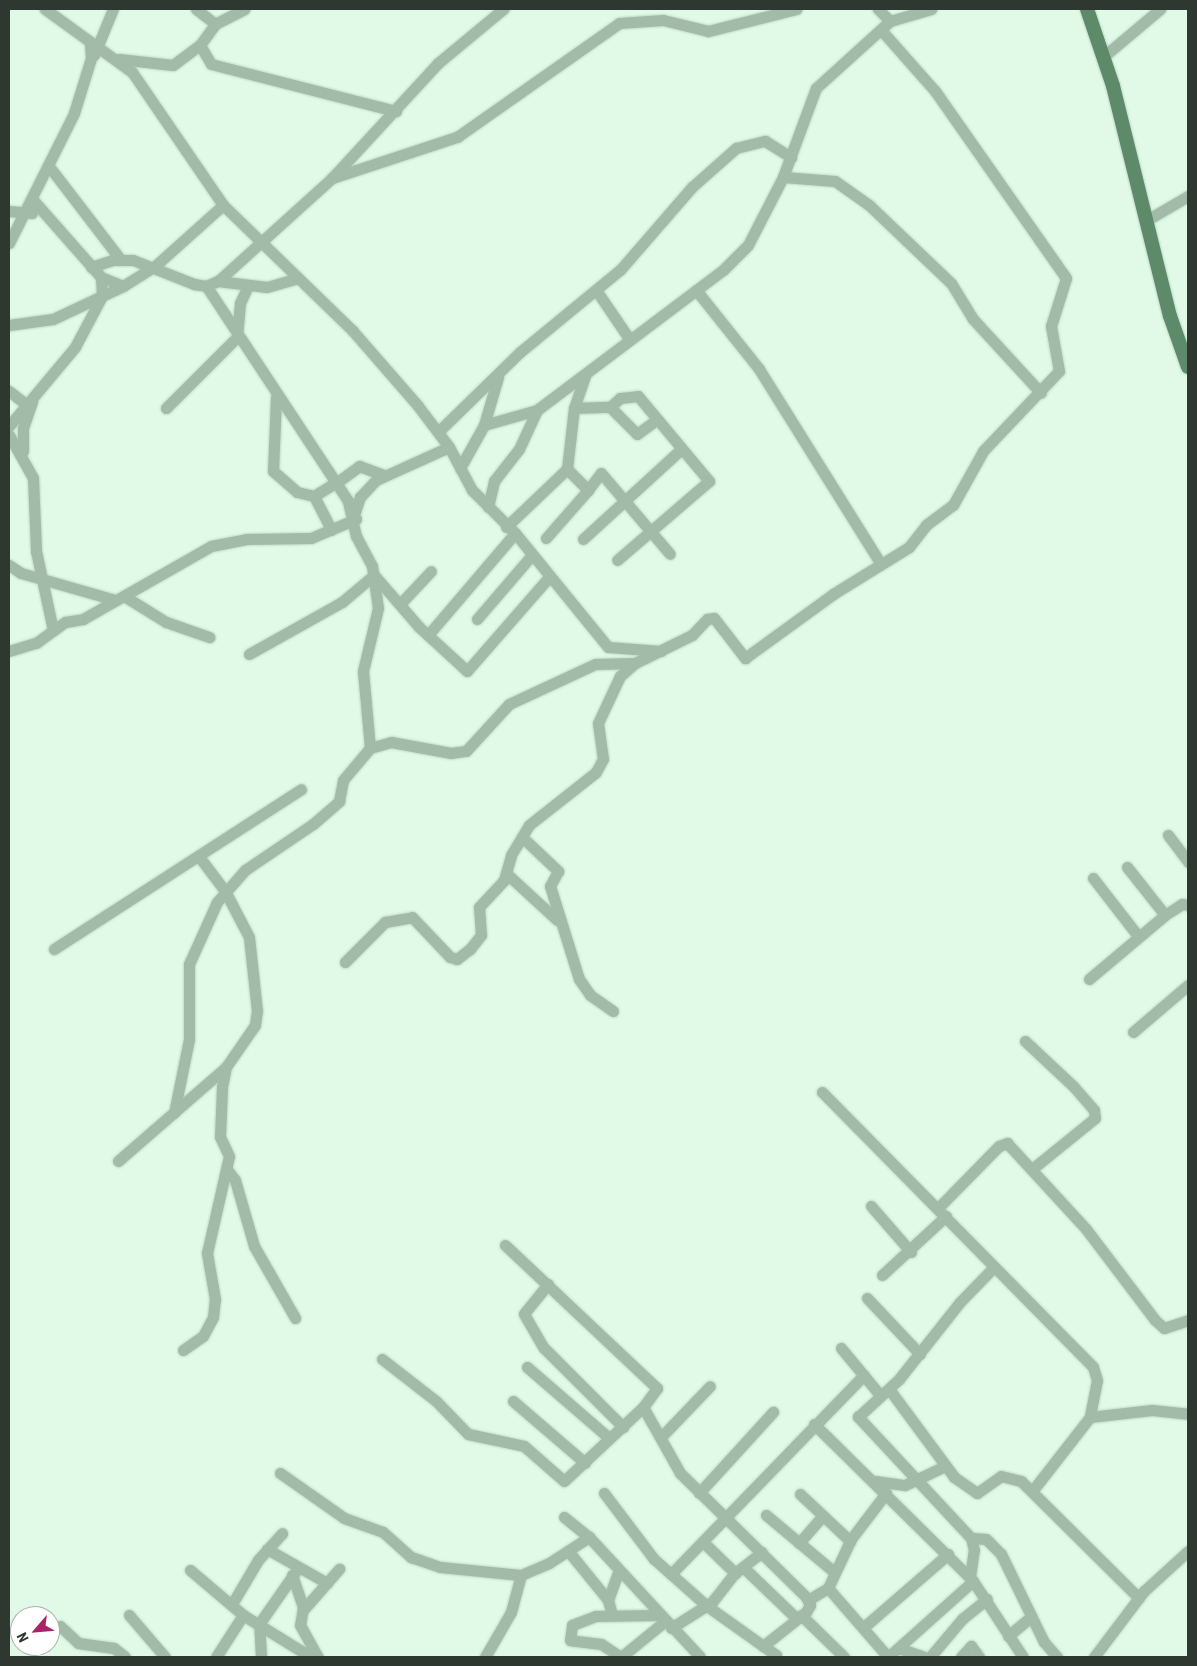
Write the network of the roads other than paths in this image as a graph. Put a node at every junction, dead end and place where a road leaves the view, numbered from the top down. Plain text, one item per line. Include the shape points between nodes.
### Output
1 (45, 9) edge
2 (112, 9) edge
3 (196, 9) edge
4 (244, 9) edge
5 (503, 9) edge
6 (796, 9) edge
7 (878, 9) edge
8 (931, 9) edge
9 (1087, 9) edge
10 (1160, 9) edge
11 (890, 20) junction
12 (215, 24) junction
13 (881, 30) junction
14 (200, 44) junction
15 (93, 50) junction
16 (1103, 56) junction
17 (119, 59) junction
18 (396, 111) junction
19 (791, 157) junction
20 (48, 165) junction
21 (784, 177) junction
22 (332, 178) junction
23 (1188, 196) edge
24 (33, 200) junction
25 (223, 205) junction
26 (9, 211) edge
27 (43, 214) junction
28 (24, 216) junction
29 (1147, 220) junction
30 (9, 223) edge
31 (9, 243) edge
32 (263, 244) junction
33 (120, 259) junction
34 (91, 266) junction
35 (155, 266) junction
36 (101, 277) junction
37 (295, 279) junction
38 (218, 281) junction
39 (123, 286) junction
40 (206, 286) junction
41 (248, 286) junction
42 (596, 290) junction
43 (696, 290) junction
44 (102, 296) junction
45 (9, 325) edge
46 (237, 337) junction
47 (628, 337) junction
48 (1188, 367) edge
49 (586, 373) junction
50 (498, 377) junction
51 (9, 391) edge
52 (1041, 393) junction
53 (276, 396) junction
54 (30, 402) junction
55 (610, 407) junction
56 (166, 408) dead end
57 (574, 408) junction
58 (536, 410) junction
59 (13, 415) edge
60 (656, 420) junction
61 (484, 425) junction
62 (9, 426) edge
63 (438, 432) junction
64 (9, 435) edge
65 (448, 447) junction
66 (680, 450) junction
67 (23, 453) junction
68 (460, 468) junction
69 (568, 470) junction
70 (377, 476) junction
71 (336, 483) junction
72 (588, 490) junction
73 (314, 496) junction
74 (625, 501) junction
75 (488, 507) junction
76 (354, 509) junction
77 (336, 529) junction
78 (510, 530) junction
79 (650, 530) junction
80 (546, 538) dead end
81 (583, 539) dead end
82 (670, 554) dead end
83 (531, 556) junction
84 (618, 560) dead end
85 (880, 563) junction
86 (9, 565) edge
87 (431, 571) dead end
88 (374, 576) junction
89 (549, 577) junction
90 (40, 579) junction
91 (120, 598) junction
92 (400, 604) junction
93 (477, 619) dead end
94 (52, 630) junction
95 (428, 635) junction
96 (209, 637) dead end
97 (661, 650) junction
98 (9, 651) edge
99 (249, 654) dead end
100 (635, 662) junction
101 (370, 748) junction
102 (301, 789) dead end
103 (1168, 835) dead end
104 (522, 837) junction
105 (200, 858) junction
106 (1188, 862) edge
107 (1127, 867) dead end
108 (507, 874) junction
109 (1094, 878) dead end
110 (225, 891) junction
111 (1188, 905) edge
112 (1166, 915) junction
113 (557, 920) junction
114 (1138, 936) junction
115 (54, 949) dead end
116 (345, 962) dead end
117 (1089, 979) dead end
118 (1188, 985) edge
119 (613, 1011) dead end
120 (1133, 1032) dead end
121 (1025, 1041) dead end
122 (226, 1067) junction
123 (822, 1092) dead end
124 (174, 1113) junction
125 (118, 1161) dead end
126 (1032, 1169) junction
127 (228, 1171) junction
128 (871, 1206) dead end
129 (942, 1212) junction
130 (505, 1245) dead end
131 (911, 1252) junction
132 (993, 1268) junction
133 (882, 1275) dead end
134 (548, 1284) junction
135 (867, 1298) dead end
136 (295, 1318) dead end
137 (1188, 1320) edge
138 (841, 1348) dead end
139 (184, 1350) dead end
140 (920, 1354) junction
141 (382, 1359) dead end
142 (526, 1367) dead end
143 (864, 1375) junction
144 (710, 1386) dead end
145 (885, 1392) junction
146 (513, 1401) dead end
147 (644, 1407) junction
148 (773, 1412) dead end
149 (1188, 1414) edge
150 (1090, 1417) junction
151 (814, 1424) junction
152 (623, 1427) junction
153 (662, 1436) junction
154 (609, 1438) junction
155 (585, 1462) junction
156 (943, 1467) junction
157 (280, 1473) dead end
158 (874, 1480) junction
159 (917, 1480) junction
160 (1032, 1490) junction
161 (604, 1493) dead end
162 (699, 1493) junction
163 (886, 1493) junction
164 (800, 1494) dead end
165 (766, 1515) dead end
166 (564, 1517) dead end
167 (821, 1518) junction
168 (726, 1520) junction
169 (282, 1533) dead end
170 (589, 1537) junction
171 (971, 1538) junction
172 (703, 1542) junction
173 (850, 1542) junction
174 (799, 1543) junction
175 (267, 1549) junction
176 (1188, 1550) edge
177 (569, 1552) junction
178 (762, 1552) junction
179 (948, 1554) junction
180 (339, 1569) dead end
181 (190, 1570) dead end
182 (619, 1570) junction
183 (739, 1570) junction
184 (295, 1571) junction
185 (833, 1572) junction
186 (671, 1574) junction
187 (521, 1575) junction
188 (972, 1579) junction
189 (327, 1583) junction
190 (828, 1588) junction
191 (1139, 1598) junction
192 (987, 1599) junction
193 (608, 1600) junction
194 (808, 1600) junction
195 (232, 1604) junction
196 (707, 1606) junction
197 (303, 1610) junction
198 (129, 1615) dead end
199 (243, 1615) junction
200 (612, 1615) junction
201 (799, 1617) junction
202 (1031, 1617) junction
203 (665, 1622) junction
204 (260, 1624) junction
205 (60, 1626) dead end
206 (865, 1626) junction
207 (1008, 1636) junction
208 (763, 1646) junction
209 (901, 1649) junction
210 (778, 1653) edge
211 (160, 1656) edge
212 (696, 1656) edge
213 (125, 1657) edge
214 (216, 1657) edge
215 (261, 1657) edge
216 (311, 1657) edge
217 (318, 1657) edge
218 (485, 1657) edge
219 (621, 1657) edge
220 (844, 1657) edge
221 (888, 1657) edge
222 (924, 1657) edge
223 (930, 1657) edge
224 (961, 1657) edge
225 (979, 1657) edge
226 (1023, 1657) edge
227 (1057, 1657) edge
228 (1094, 1657) edge

1 - 15 street
2 - 15 street
3 - 12 street
4 - 12 street
5 - 18 street via 438,63
6 - 22 street via 708,31 663,20 619,23 457,137
7 - 11 street
8 - 11 street
9 - 16 main road
10 - 16 street
11 - 13 street
12 - 14 street
13 - 19 street via 816,88
13 - 52 street via 935,90 1066,278 1051,326 1059,371
14 - 17 street via 171,65
14 - 18 street via 211,64
15 - 17 street
15 - 20 street via 74,114
16 - 29 main road
17 - 25 street via 146,89
18 - 22 street
19 - 21 street
19 - 42 street via 765,140 736,148 692,187 644,247
20 - 24 street
20 - 33 street
21 - 43 street via 748,244
21 - 52 street via 835,181 869,205 951,283 973,319
22 - 32 street
23 - 29 street
24 - 27 street
24 - 28 street
25 - 32 street
25 - 35 street
26 - 28 street
27 - 28 street
27 - 34 street
28 - 30 street
28 - 31 street
29 - 48 main road via 1170,316
32 - 37 street
32 - 38 street
33 - 34 street
33 - 35 street
34 - 36 street
35 - 39 street
35 - 40 street
36 - 39 street
36 - 44 street
37 - 41 street via 267,287
37 - 63 street via 352,330
38 - 40 street
38 - 41 street
39 - 44 street
40 - 46 street
41 - 46 street via 240,303
42 - 47 street
42 - 50 street
43 - 47 street
43 - 85 street via 759,369
44 - 45 street via 53,318
44 - 54 street via 76,347
46 - 53 street
46 - 56 street
47 - 49 street
49 - 57 street
49 - 58 street
50 - 61 street
50 - 63 street
51 - 54 street
52 - 85 street via 983,451 953,505 926,525 909,547
53 - 71 street
53 - 73 street via 271,467 297,492
54 - 59 street
54 - 67 street via 23,428
55 - 57 street
55 - 60 street via 634,394
55 - 60 street via 637,434
57 - 69 street
58 - 61 street
58 - 75 street via 519,448 494,481
59 - 62 street
60 - 66 street
61 - 68 street
63 - 65 street
64 - 67 street
65 - 68 street
65 - 70 street
66 - 74 street
66 - 79 street via 710,481
67 - 90 street via 33,478
68 - 75 street
69 - 72 street
69 - 78 street
70 - 71 street via 358,466
70 - 76 street
71 - 73 street
71 - 76 street
72 - 74 street via 601,473
72 - 80 street
73 - 77 street
74 - 79 street
74 - 81 street
75 - 78 street
76 - 77 street
76 - 88 street via 356,536
77 - 91 street via 300,540 266,538 220,544 150,577
78 - 83 street
78 - 95 street
79 - 82 street
79 - 84 street
83 - 89 street
83 - 93 street
85 - 97 street via 745,658 714,618
86 - 90 street
87 - 92 street
88 - 92 street
88 - 99 street via 342,602
88 - 101 street via 378,608 363,671
89 - 95 street via 467,671
89 - 97 street via 608,647
90 - 91 street
90 - 94 street
91 - 94 street
91 - 96 street via 166,622
92 - 95 street
94 - 98 street via 36,643
97 - 100 street
100 - 101 street via 595,664 509,704 466,750 451,753 391,742
100 - 104 street via 620,676 598,723 603,759 596,772 536,818
101 - 110 street via 343,780 339,801 313,824 245,870
102 - 105 street
103 - 106 street
104 - 108 street via 511,855
104 - 113 street via 558,870 550,886
105 - 110 street
105 - 115 street
107 - 112 street
108 - 113 street
108 - 116 street via 479,907 480,936 456,959 450,958 412,916 385,922
109 - 114 street
110 - 122 street via 249,938 257,1011 255,1025
110 - 124 street via 189,964 189,1039
111 - 112 street via 1182,904
112 - 114 street
113 - 119 street via 572,948 583,987
114 - 117 street
118 - 120 street
121 - 126 street via 1094,1110 1094,1118
122 - 124 street
122 - 127 street via 220,1137 229,1156
123 - 129 street
124 - 125 street
126 - 129 street via 1003,1144
126 - 137 street via 1086,1229 1155,1320 1164,1328
127 - 136 street via 235,1180 254,1246
127 - 139 street via 207,1254 215,1299 212,1317 203,1336
128 - 131 street
129 - 131 street
129 - 132 street
130 - 134 street
131 - 133 street
132 - 140 street via 960,1302
132 - 150 street via 1094,1367 1097,1380
134 - 147 street via 657,1388
134 - 152 street via 523,1312 544,1348
135 - 140 street
138 - 143 street
140 - 145 street
141 - 155 street via 476,1439 488,1436 524,1446 564,1481
142 - 154 street
143 - 145 street
143 - 151 street
144 - 153 street
145 - 156 street
145 - 159 street via 858,1416
146 - 155 street
147 - 152 street
147 - 153 street
148 - 162 street
149 - 150 street via 1152,1410
150 - 160 street
151 - 158 street
151 - 168 street
152 - 154 street
153 - 162 street via 680,1473
154 - 155 street
156 - 159 street
156 - 160 street via 976,1493 1001,1476
157 - 187 street via 344,1518 384,1532 411,1557 440,1566
158 - 159 street via 899,1486
158 - 163 street
159 - 171 street
160 - 191 street via 1069,1534
161 - 186 street via 632,1534
162 - 168 street
163 - 173 street
163 - 179 street
164 - 167 street
165 - 174 street
166 - 170 street
167 - 173 street
167 - 174 street
168 - 172 street
168 - 178 street
169 - 175 street
170 - 177 street
170 - 182 street
171 - 188 street via 974,1550
171 - 202 street via 986,1539 1001,1554
172 - 183 street
172 - 186 street
173 - 185 street
174 - 185 street
175 - 184 street
175 - 195 street
176 - 191 street
177 - 187 street
177 - 193 street
178 - 183 street
178 - 194 street
179 - 188 street
179 - 206 street
180 - 189 street
181 - 195 street
182 - 193 street
182 - 203 street
183 - 196 street
183 - 201 street
184 - 189 street
184 - 197 street
184 - 204 street
185 - 190 street
186 - 196 street
187 - 218 street via 511,1612
188 - 192 street
188 - 209 street
189 - 197 street
190 - 194 street
190 - 206 street
191 - 228 street
192 - 207 street
192 - 223 street
193 - 200 street
194 - 201 street via 809,1608
195 - 199 street
196 - 203 street
196 - 208 street
197 - 217 street via 300,1625
198 - 211 street
199 - 204 street
199 - 214 street
200 - 203 street
200 - 219 street via 580,1620 572,1625 569,1638 601,1644
201 - 208 street
201 - 220 street
202 - 207 street
202 - 227 street
203 - 212 street
203 - 219 street
204 - 215 street
204 - 216 street
205 - 213 street via 78,1643 114,1648
206 - 221 street
207 - 226 street
208 - 210 street
209 - 221 street
209 - 222 street
224 - 225 street via 971,1646

